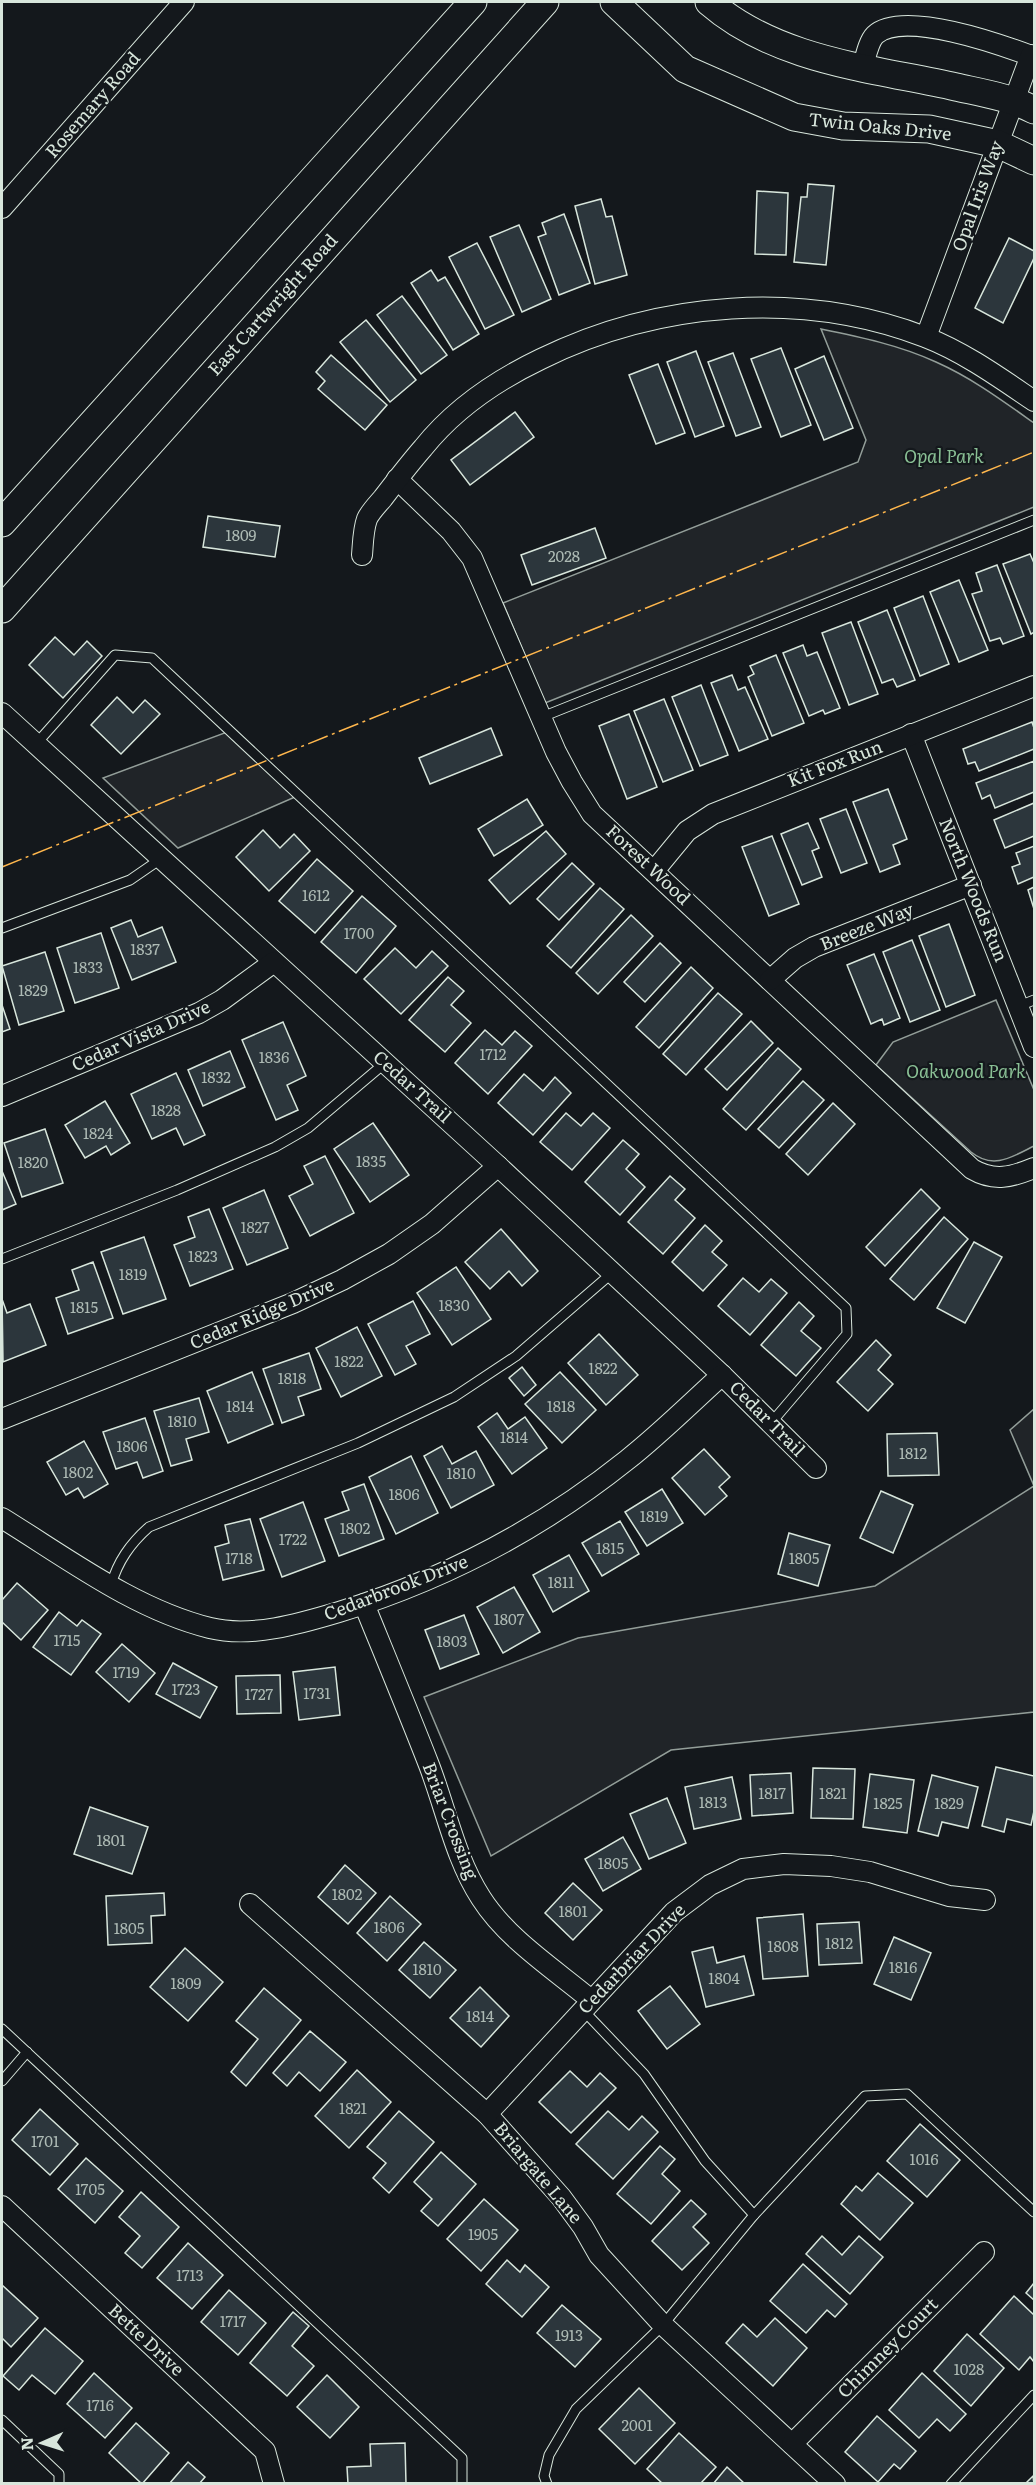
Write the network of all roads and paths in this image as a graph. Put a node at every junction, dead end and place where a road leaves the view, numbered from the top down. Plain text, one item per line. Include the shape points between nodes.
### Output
1 (184, 2) edge
2 (473, 2) edge
3 (545, 2) edge
4 (614, 2) edge
5 (709, 2) edge
6 (1033, 56) edge
7 (862, 69) junction
8 (1024, 105) edge
9 (998, 144) junction
10 (1035, 161) edge
11 (2, 208) edge
12 (926, 337) junction
13 (1035, 401) edge
14 (397, 479) junction
15 (1035, 519) edge
16 (2, 523) edge
17 (362, 555) dead end
18 (2, 609) edge
19 (1035, 686) edge
20 (2, 712) edge
21 (542, 717) junction
22 (911, 734) junction
23 (36, 744) junction
24 (162, 858) junction
25 (654, 871) junction
26 (971, 885) junction
27 (2, 928) edge
28 (274, 962) junction
29 (770, 980) junction
30 (1027, 1003) edge
31 (1035, 1047) edge
32 (385, 1063) junction
33 (2, 1096) edge
34 (498, 1166) junction
35 (1035, 1168) edge
36 (2, 1259) edge
37 (612, 1273) junction
38 (722, 1375) junction
39 (2, 1419) edge
40 (771, 1423) junction
41 (816, 1468) dead end
42 (2, 1518) edge
43 (111, 1585) junction
44 (364, 1604) junction
45 (985, 1900) dead end
46 (250, 1904) dead end
47 (587, 2004) junction
48 (2, 2029) edge
49 (27, 2052) junction
50 (2, 2081) edge
51 (487, 2114) junction
52 (2, 2205) edge
53 (1035, 2212) edge
54 (754, 2215) junction
55 (984, 2252) dead end
56 (663, 2325) junction
57 (1035, 2395) edge
58 (2, 2420) edge
59 (792, 2444) junction
60 (59, 2484) edge
61 (274, 2484) edge
62 (462, 2484) edge
63 (547, 2484) edge
64 (835, 2484) edge
65 (951, 2484) edge

1 - 11 street, Rosemary Road
2 - 16 main road
3 - 18 main road, East Cartwright Road
4 - 9 main road, Twin Oaks Drive via 686,69 794,117 843,126 929,129
5 - 7 main road via 728,19 784,47
6 - 7 street via 950,30 909,26 886,28 873,36
6 - 8 street, Opal Iris Way
7 - 8 main road via 917,78
8 - 9 street, Opal Iris Way
9 - 10 main road, Twin Oaks Drive
9 - 12 street, Opal Iris Way
12 - 13 street via 975,362
12 - 14 street via 862,318 808,310 727,309 663,316 610,330 513,373 466,403 436,431
14 - 17 street via 367,518
14 - 21 street, Forest Wood via 451,531 472,558
15 - 21 lane
19 - 22 street, Kit Fox Run
20 - 23 street, Cedar Trail
21 - 25 street, Forest Wood via 572,782 592,814
22 - 25 street, Kit Fox Run via 713,814 687,831
22 - 26 street, North Woods Run
23 - 24 street, Cedar Trail
23 - 40 lane via 115,656 152,658 846,1308 848,1335
24 - 27 lane via 130,880
24 - 28 street, Cedar Trail
25 - 29 street, Forest Wood
26 - 29 street, Breeze Way via 814,947
26 - 30 street, North Woods Run
28 - 32 street, Cedar Trail
28 - 33 street, Cedar Vista Drive via 199,1012
29 - 35 street, Forest Wood via 972,1169 993,1178
30 - 31 street, North Woods Run
32 - 34 street, Cedar Trail
32 - 36 lane via 308,1128 275,1147
34 - 37 street, Cedar Trail
34 - 39 street, Cedar Ridge Drive via 432,1224 342,1280 293,1304
37 - 38 street, Cedar Trail
37 - 43 lane via 516,1356 454,1397 358,1443 149,1527 132,1542
38 - 40 street, Cedar Trail
38 - 44 street, Cedarbrook Drive via 628,1460 551,1515 474,1557
40 - 41 street, Cedar Trail
42 - 43 street, Cedarbrook Drive
43 - 44 street, Cedarbrook Drive via 172,1617 212,1629 269,1629
44 - 47 street, Briar Crossing via 481,1898 513,1935
45 - 47 street, Cedarbriar Drive via 949,1896 870,1872 831,1866 784,1864 743,1869 710,1885 674,1912
46 - 51 street, Briargate Lane
47 - 51 street, Cedarbriar Drive
47 - 54 lane via 644,2074 705,2161
48 - 49 lane
49 - 50 lane
49 - 62 lane via 462,2458
51 - 56 street, Briargate Lane via 561,2197 599,2255
52 - 61 street, Bette Drive via 265,2451
53 - 54 lane via 908,2094 865,2096
54 - 56 lane
55 - 59 street, Chimney Court
56 - 59 street, Briargate Lane
56 - 63 lane via 576,2409 549,2456 544,2476
57 - 65 lane
58 - 60 lane via 59,2474
59 - 64 street, Briargate Lane

